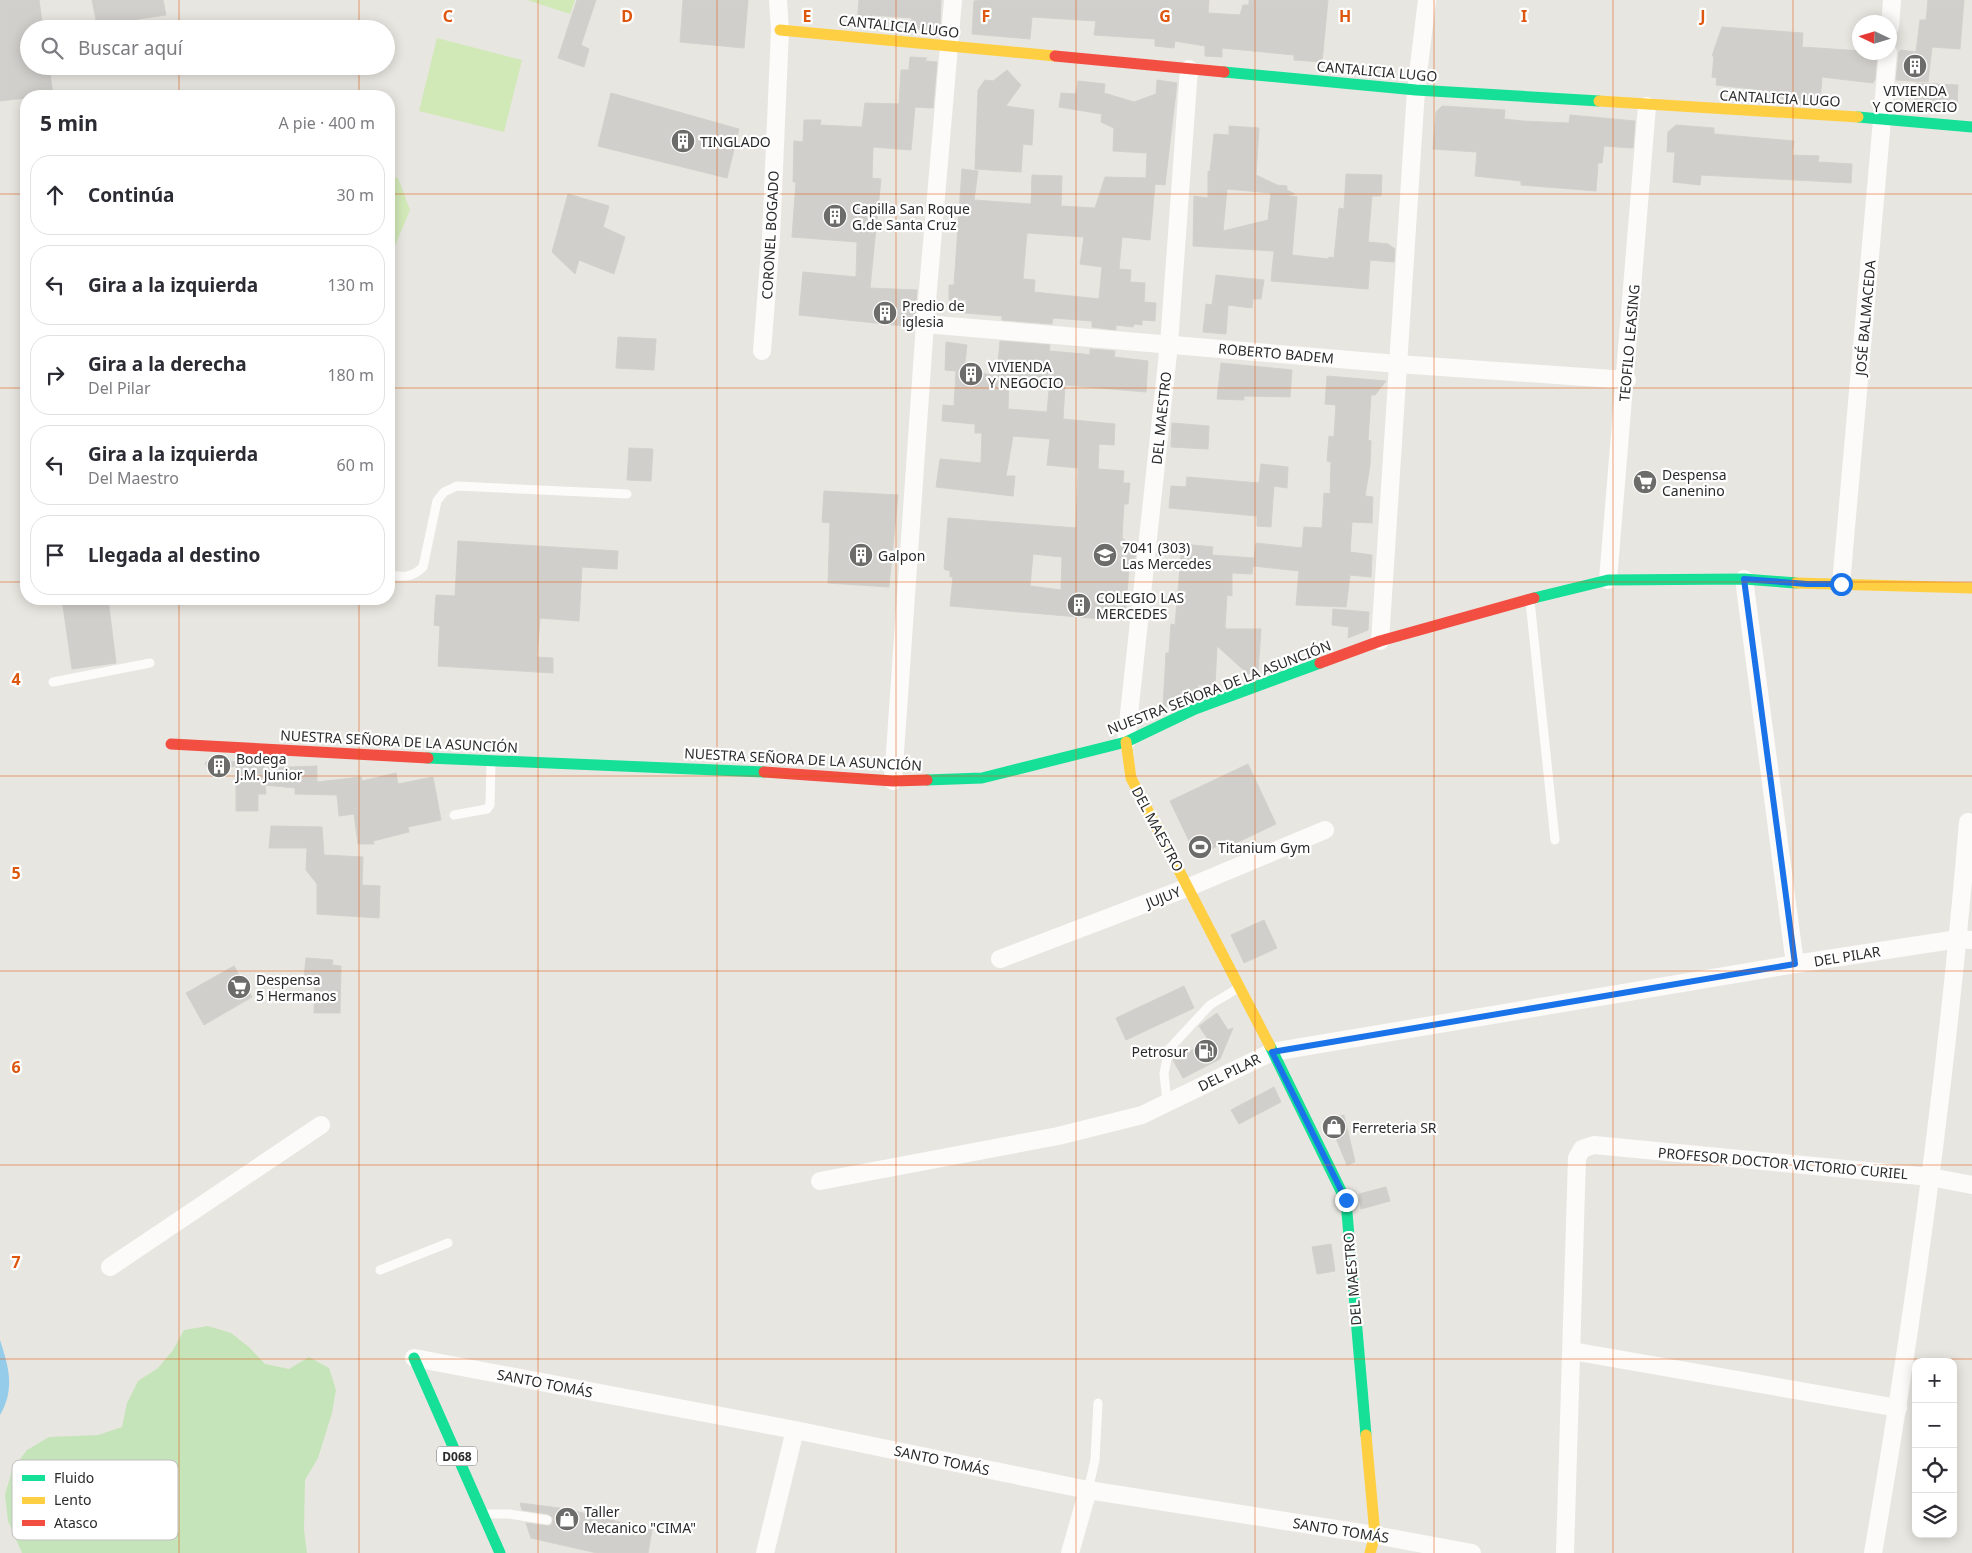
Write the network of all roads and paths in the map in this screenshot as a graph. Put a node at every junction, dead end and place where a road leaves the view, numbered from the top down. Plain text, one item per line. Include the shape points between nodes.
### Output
1 (778, 0) edge
2 (953, 0) edge
3 (1427, 0) edge
4 (1892, 0) edge
5 (1891, 15) edge
6 (780, 30) junction
7 (948, 46) junction
8 (1887, 60) edge
9 (1189, 69) junction
10 (1416, 90) junction
11 (1647, 106) junction
12 (1883, 118) junction
13 (1972, 127) edge
14 (925, 324) junction
15 (1169, 344) junction
16 (762, 350) dead end
17 (1398, 364) junction
18 (1626, 380) junction
19 (627, 494) dead end
20 (395, 576) edge
21 (1744, 579) junction
22 (1608, 580) junction
23 (1841, 584) junction
24 (1972, 588) edge
25 (1530, 599) junction
26 (1380, 641) junction
27 (150, 663) dead end
28 (53, 682) dead end
29 (1126, 742) junction
30 (171, 744) dead end
31 (491, 762) junction
32 (893, 781) junction
33 (454, 814) dead end
34 (1968, 822) dead end
35 (1325, 830) dead end
36 (1555, 840) dead end
37 (1189, 887) junction
38 (1965, 940) edge
39 (1000, 959) dead end
40 (1795, 964) junction
41 (1240, 986) junction
42 (1272, 1052) junction
43 (1167, 1102) junction
44 (321, 1125) dead end
45 (1930, 1177) junction
46 (820, 1181) dead end
47 (1972, 1185) edge
48 (448, 1243) dead end
49 (110, 1267) dead end
50 (380, 1270) dead end
51 (1572, 1351) junction
52 (414, 1358) joint
53 (1098, 1404) dead end
54 (1898, 1408) junction
55 (796, 1430) junction
56 (1088, 1490) junction
57 (483, 1514) junction
58 (547, 1520) dead end
59 (1375, 1535) junction
60 (500, 1553) edge
61 (765, 1553) edge
62 (1070, 1553) edge
63 (1370, 1553) edge
64 (1472, 1553) edge
65 (1565, 1553) edge
66 (1873, 1553) edge

1 - 6 street, CORONEL BOGADO
2 - 7 street
3 - 10 street
4 - 5 street
6 - 7 street, CANTALICIA LUGO
6 - 16 street, CORONEL BOGADO via 771,238
7 - 9 street, CANTALICIA LUGO
7 - 14 street
8 - 12 street, JOSÉ BALMACEDA
9 - 10 street, CANTALICIA LUGO
9 - 15 street, DEL MAESTRO
10 - 11 street, CANTALICIA LUGO
10 - 17 street
11 - 12 street, CANTALICIA LUGO
11 - 18 street, TEOFILO LEASING
12 - 13 street, CANTALICIA LUGO
12 - 23 street, JOSÉ BALMACEDA
14 - 15 street, ROBERTO BADEM
14 - 32 street
15 - 17 street, ROBERTO BADEM
15 - 29 street, DEL MAESTRO
17 - 18 street, ROBERTO BADEM
17 - 26 street
18 - 22 street, TEOFILO LEASING
19 - 20 lane via 457,486 444,492 437,501 423,567 407,577
21 - 22 street, NUESTRA SEÑORA DE LA ASUNCIÓN
21 - 23 street, NUESTRA SEÑORA DE LA ASUNCIÓN
21 - 40 street
22 - 25 street, NUESTRA SEÑORA DE LA ASUNCIÓN
23 - 24 street, NUESTRA SEÑORA DE LA ASUNCIÓN
25 - 26 street, NUESTRA SEÑORA DE LA ASUNCIÓN
25 - 36 lane
26 - 29 street, NUESTRA SEÑORA DE LA ASUNCIÓN via 1196,710
27 - 28 lane
29 - 32 street, NUESTRA SEÑORA DE LA ASUNCIÓN via 982,778
29 - 37 street, DEL MAESTRO via 1131,778
30 - 31 street, NUESTRA SEÑORA DE LA ASUNCIÓN
31 - 32 street, NUESTRA SEÑORA DE LA ASUNCIÓN via 781,773
31 - 33 lane via 490,805 487,810
34 - 38 street
35 - 37 street, JUJUY
37 - 39 street, JUJUY
37 - 41 street, DEL MAESTRO
38 - 40 street, DEL PILAR
38 - 45 street
40 - 42 street, DEL PILAR
41 - 42 street, DEL MAESTRO
41 - 43 lane via 1210,1005 1169,1050 1164,1073
42 - 43 street, DEL PILAR
42 - 59 street, DEL MAESTRO via 1346,1200
43 - 46 street, DEL PILAR via 1142,1115 1058,1136
44 - 49 street
45 - 47 street, PROFESOR DOCTOR VICTORIO CURIEL
45 - 51 street, PROFESOR DOCTOR VICTORIO CURIEL via 1594,1146 1582,1149 1577,1158
45 - 54 street
48 - 50 lane
51 - 54 street
51 - 65 street
52 - 55 street, SANTO TOMÁS
52 - 57 street, D068
53 - 56 lane via 1095,1460
54 - 66 street
55 - 56 street, SANTO TOMÁS
55 - 61 street
56 - 59 street, SANTO TOMÁS
56 - 62 street
57 - 58 lane
57 - 60 street, D068
59 - 63 street, DEL MAESTRO
59 - 64 street, SANTO TOMÁS

